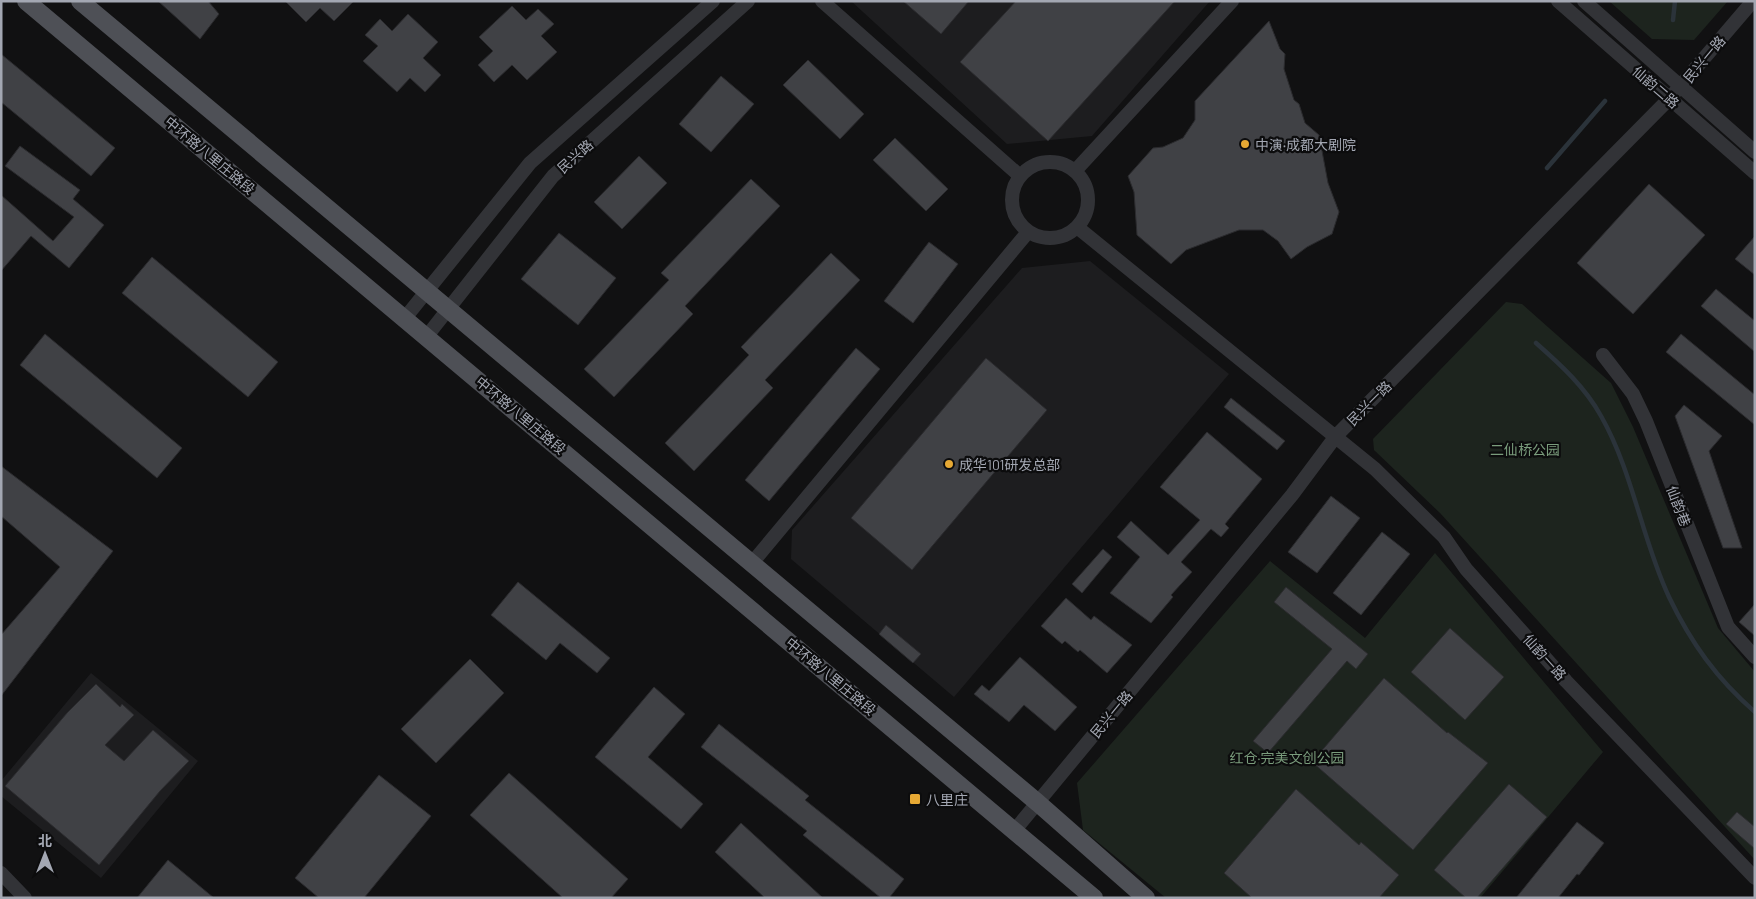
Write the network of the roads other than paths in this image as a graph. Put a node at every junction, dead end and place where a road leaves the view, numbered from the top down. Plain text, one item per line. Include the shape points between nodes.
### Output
1 (26, 1) edge
2 (80, 1) edge
3 (713, 1) edge
4 (748, 1) edge
5 (822, 1) edge
6 (1232, 1) edge
7 (1558, 1) edge
8 (1584, 1) edge
9 (1753, 1) edge
10 (1681, 86) junction
11 (1670, 98) junction
12 (1755, 152) edge
13 (1075, 171) junction
14 (1755, 173) edge
15 (1020, 176) junction
16 (1078, 227) junction
17 (1028, 232) junction
18 (426, 291) junction
19 (448, 310) junction
20 (405, 318) junction
21 (427, 336) junction
22 (1603, 356) dead end
23 (1336, 436) junction
24 (752, 564) junction
25 (1755, 656) edge
26 (1038, 803) junction
27 (1014, 831) junction
28 (1, 873) edge
29 (1755, 878) edge
30 (25, 898) edge
31 (1094, 898) edge
32 (1146, 898) edge

1 - 20 main road, 中环路八里庄路段
2 - 18 main road
3 - 18 street, 民兴路 via 530,163
4 - 19 street, 民兴路 via 553,176
5 - 15 street
6 - 13 street
7 - 11 street, 仙韵二路
8 - 10 street, 仙韵二路
9 - 10 street, 民兴一路
10 - 11 street, 民兴一路
10 - 12 street, 仙韵二路
11 - 14 street, 仙韵二路
11 - 23 street, 民兴一路
13 - 15 street via 1052,162 1040,163
13 - 16 street via 1085,186 1088,203
15 - 17 street via 1011,198 1013,211
16 - 17 street via 1054,239 1040,238
16 - 23 street, 仙韵一路
17 - 24 street
18 - 19 main road
18 - 20 street, 民兴路
19 - 21 street, 民兴路
19 - 24 main road
20 - 21 main road, 中环路八里庄路段
21 - 27 main road, 中环路八里庄路段
22 - 25 street, 仙韵巷 via 1633,394 1646,422 1728,627
23 - 26 street, 民兴一路 via 1292,495
23 - 29 street, 仙韵一路 via 1376,469 1444,537 1466,569 1566,681
24 - 26 main road
26 - 27 street, 民兴一路
26 - 32 main road
27 - 31 main road, 中环路八里庄路段
28 - 30 street

